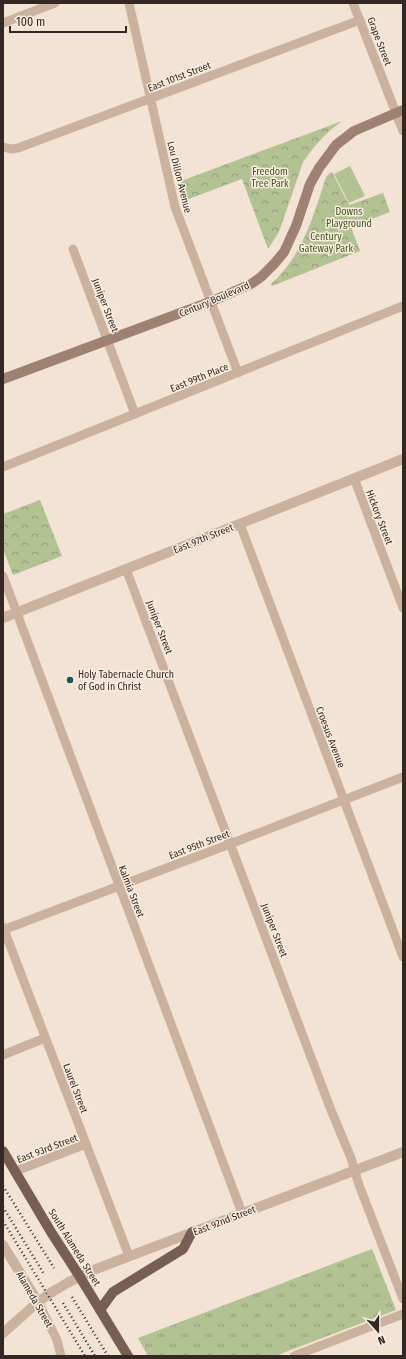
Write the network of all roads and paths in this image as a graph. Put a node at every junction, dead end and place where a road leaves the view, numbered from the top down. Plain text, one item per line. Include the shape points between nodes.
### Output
1 (55, 3) edge
2 (129, 3) edge
3 (353, 3) edge
4 (360, 20) junction
5 (3, 23) edge
6 (150, 99) junction
7 (399, 111) edge
8 (403, 131) edge
9 (4, 147) edge
10 (73, 249) dead end
11 (210, 302) junction
12 (403, 306) edge
13 (107, 340) junction
14 (238, 373) junction
15 (3, 379) edge
16 (135, 414) junction
17 (403, 459) edge
18 (3, 467) edge
19 (354, 478) junction
20 (240, 524) junction
21 (126, 569) junction
22 (3, 576) edge
23 (403, 608) edge
24 (17, 613) junction
25 (3, 618) edge
26 (403, 777) edge
27 (343, 799) junction
28 (230, 844) junction
29 (119, 886) junction
30 (3, 929) edge
31 (403, 957) edge
32 (45, 1038) junction
33 (3, 1055) edge
34 (86, 1144) junction
35 (3, 1151) edge
36 (403, 1152) edge
37 (355, 1170) junction
38 (16, 1171) junction
39 (242, 1213) junction
40 (192, 1232) junction
41 (3, 1245) edge
42 (128, 1256) junction
43 (80, 1277) junction
44 (403, 1299) edge
45 (38, 1302) junction
46 (100, 1310) junction
47 (403, 1314) edge
48 (3, 1333) edge
49 (62, 1356) edge
50 (128, 1356) edge
51 (294, 1356) edge

1 - 5 street
2 - 6 street, Lou Dillon Avenue
3 - 4 street, Grape Street
4 - 6 street, East 101st Street
4 - 7 street, Grape Street
6 - 9 street, East 101st Street via 18,148
6 - 11 street, Lou Dillon Avenue via 175,207
7 - 8 street, Grape Street
7 - 11 main road, Century Boulevard via 354,131 336,145 310,184 284,252 251,284
10 - 13 street, Juniper Street
11 - 13 main road, Century Boulevard
11 - 14 street, Lou Dillon Avenue
12 - 14 street, East 99th Place
13 - 15 main road, Century Boulevard
13 - 16 street, Juniper Street
14 - 16 street, East 99th Place
16 - 18 street, East 99th Place
17 - 19 street, East 97th Street
19 - 20 street, East 97th Street
19 - 23 street, Hickory Street
20 - 21 street, East 97th Street
20 - 27 street, Croesus Avenue
21 - 24 street, East 97th Street
21 - 28 street, Juniper Street
22 - 24 street, Kalmia Street
24 - 25 street, East 97th Street
24 - 29 street, Kalmia Street
26 - 27 street, East 95th Street
27 - 28 street, East 95th Street
27 - 31 street, Croesus Avenue
28 - 29 street, East 95th Street
28 - 37 street, Juniper Street
29 - 30 street, East 95th Street
29 - 39 street, Kalmia Street
30 - 32 street, Laurel Street
32 - 33 street
32 - 34 street, Laurel Street
34 - 38 street, East 93rd Street
34 - 42 street, Laurel Street
35 - 38 main road, South Alameda Street
36 - 37 street, East 92nd Street
37 - 39 street, East 92nd Street
37 - 44 street, Juniper Street
38 - 43 main road, South Alameda Street
39 - 40 street, East 92nd Street
40 - 42 street, East 92nd Street
40 - 46 main road via 183,1249 113,1292
41 - 45 street, Alameda Street
42 - 43 street, East 92nd Street
43 - 45 street, East 92nd Street, bridge
43 - 46 main road, South Alameda Street
45 - 48 street, East 92nd Street
45 - 49 street, Alameda Street via 58,1340
46 - 50 main road, South Alameda Street
47 - 51 street

